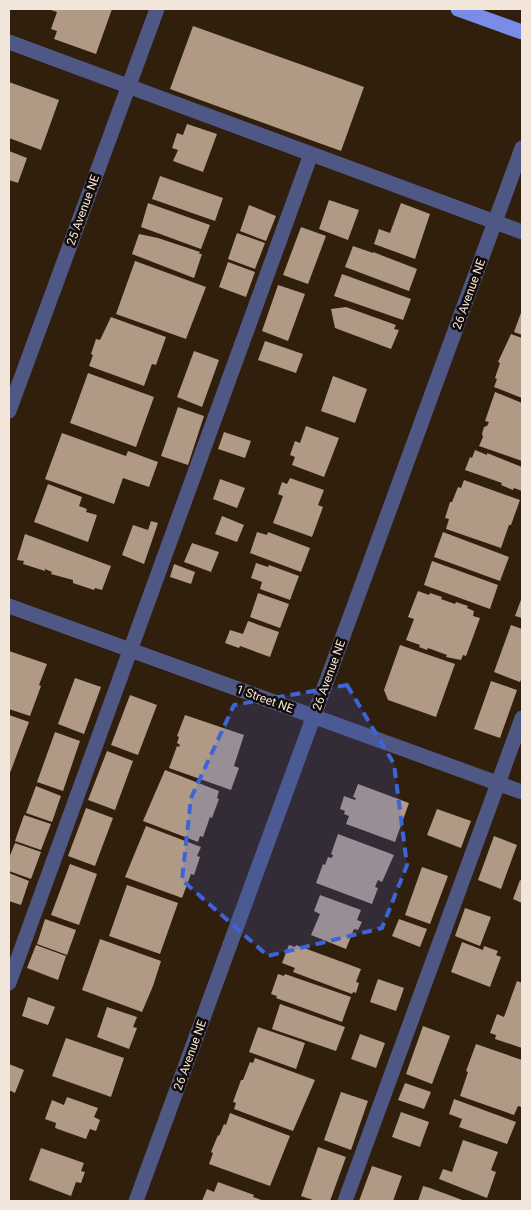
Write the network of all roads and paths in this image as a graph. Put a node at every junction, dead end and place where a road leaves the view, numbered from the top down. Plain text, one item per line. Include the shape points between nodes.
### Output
1 (157, 9) edge
2 (458, 9) edge
3 (522, 32) edge
4 (9, 42) edge
5 (129, 87) junction
6 (522, 148) edge
7 (311, 154) junction
8 (495, 222) junction
9 (522, 232) edge
10 (9, 411) edge
11 (9, 606) edge
12 (130, 650) junction
13 (314, 716) junction
14 (522, 718) edge
15 (498, 783) junction
16 (522, 792) edge
17 (9, 983) edge
18 (136, 1201) edge
19 (345, 1201) edge

1 - 5 street, 25 Avenue NE
2 - 3 main road
4 - 5 street
5 - 7 street
5 - 10 street, 25 Avenue NE
6 - 8 street, 26 Avenue NE
7 - 8 street
7 - 12 street
8 - 9 street
8 - 13 street, 26 Avenue NE
11 - 12 street, 1 Street NE
12 - 13 street, 1 Street NE
12 - 17 street
13 - 15 street, 1 Street NE
13 - 18 street, 26 Avenue NE
14 - 15 street
15 - 16 street, 1 Street NE
15 - 19 street

